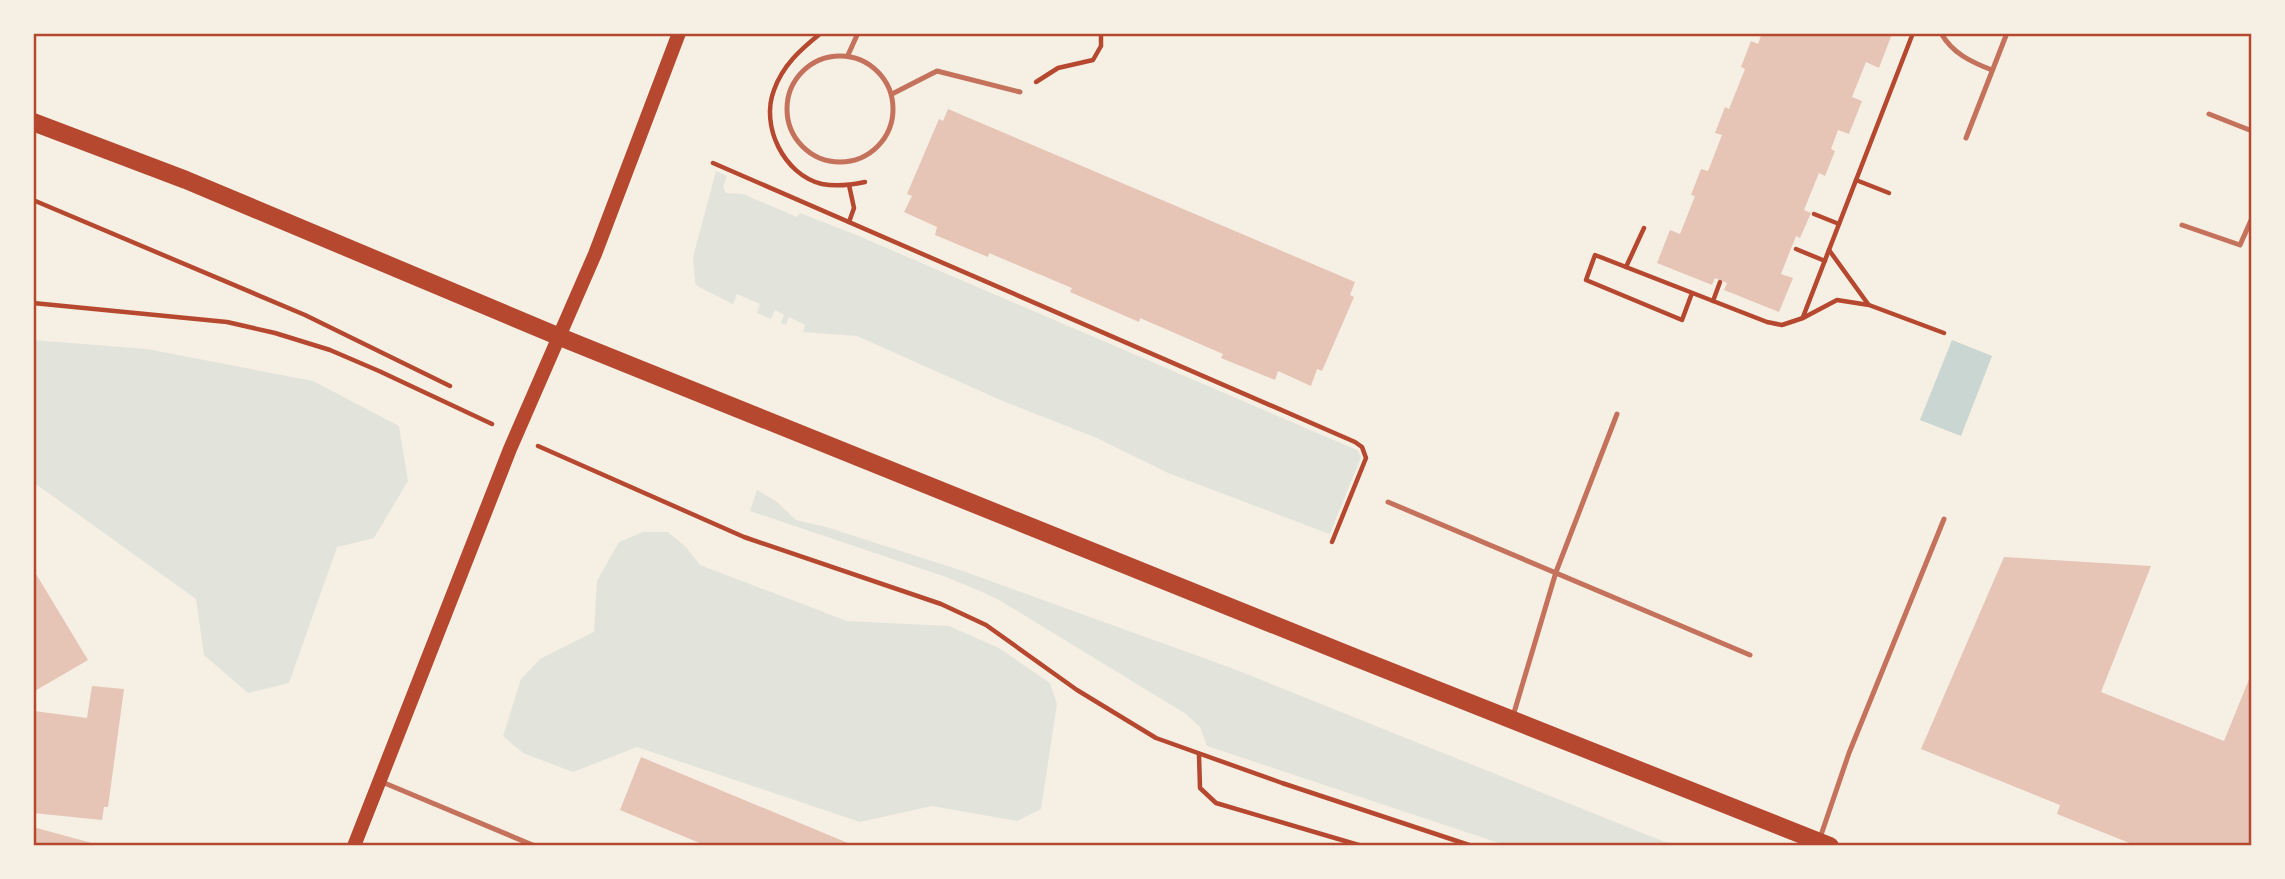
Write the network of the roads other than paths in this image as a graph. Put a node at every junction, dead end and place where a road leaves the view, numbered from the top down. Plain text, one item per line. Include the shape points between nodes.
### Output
1 (679, 33) edge
2 (858, 33) edge
3 (1941, 33) edge
4 (2007, 33) edge
5 (848, 55) junction
6 (1992, 70) junction
7 (1020, 92) road end
8 (892, 94) junction
9 (2209, 114) dead end
10 (33, 122) edge
11 (2252, 131) edge
12 (1966, 138) dead end
13 (2252, 218) edge
14 (2182, 225) dead end
15 (559, 337) junction
16 (1617, 414) dead end
17 (1388, 502) dead end
18 (1944, 519) dead end
19 (1556, 572) junction
20 (1750, 655) dead end
21 (1512, 720) junction
22 (379, 781) junction
23 (1824, 843) edge
24 (354, 846) edge
25 (535, 846) edge

1 - 15 main road
2 - 5 lane
3 - 6 lane via 1947,45 1969,61
4 - 6 lane
5 - 8 lane via 876,68
5 - 8 lane via 817,60 794,79 786,110 794,139 818,159 848,163 876,151 893,125
6 - 12 lane
7 - 8 lane via 937,71
9 - 11 lane
10 - 15 main road via 186,180
13 - 14 lane via 2240,245
15 - 21 main road
15 - 22 main road
16 - 19 lane
17 - 19 lane
18 - 23 lane via 1849,753
19 - 20 lane
19 - 21 lane
21 - 23 main road
22 - 24 main road
22 - 25 lane

